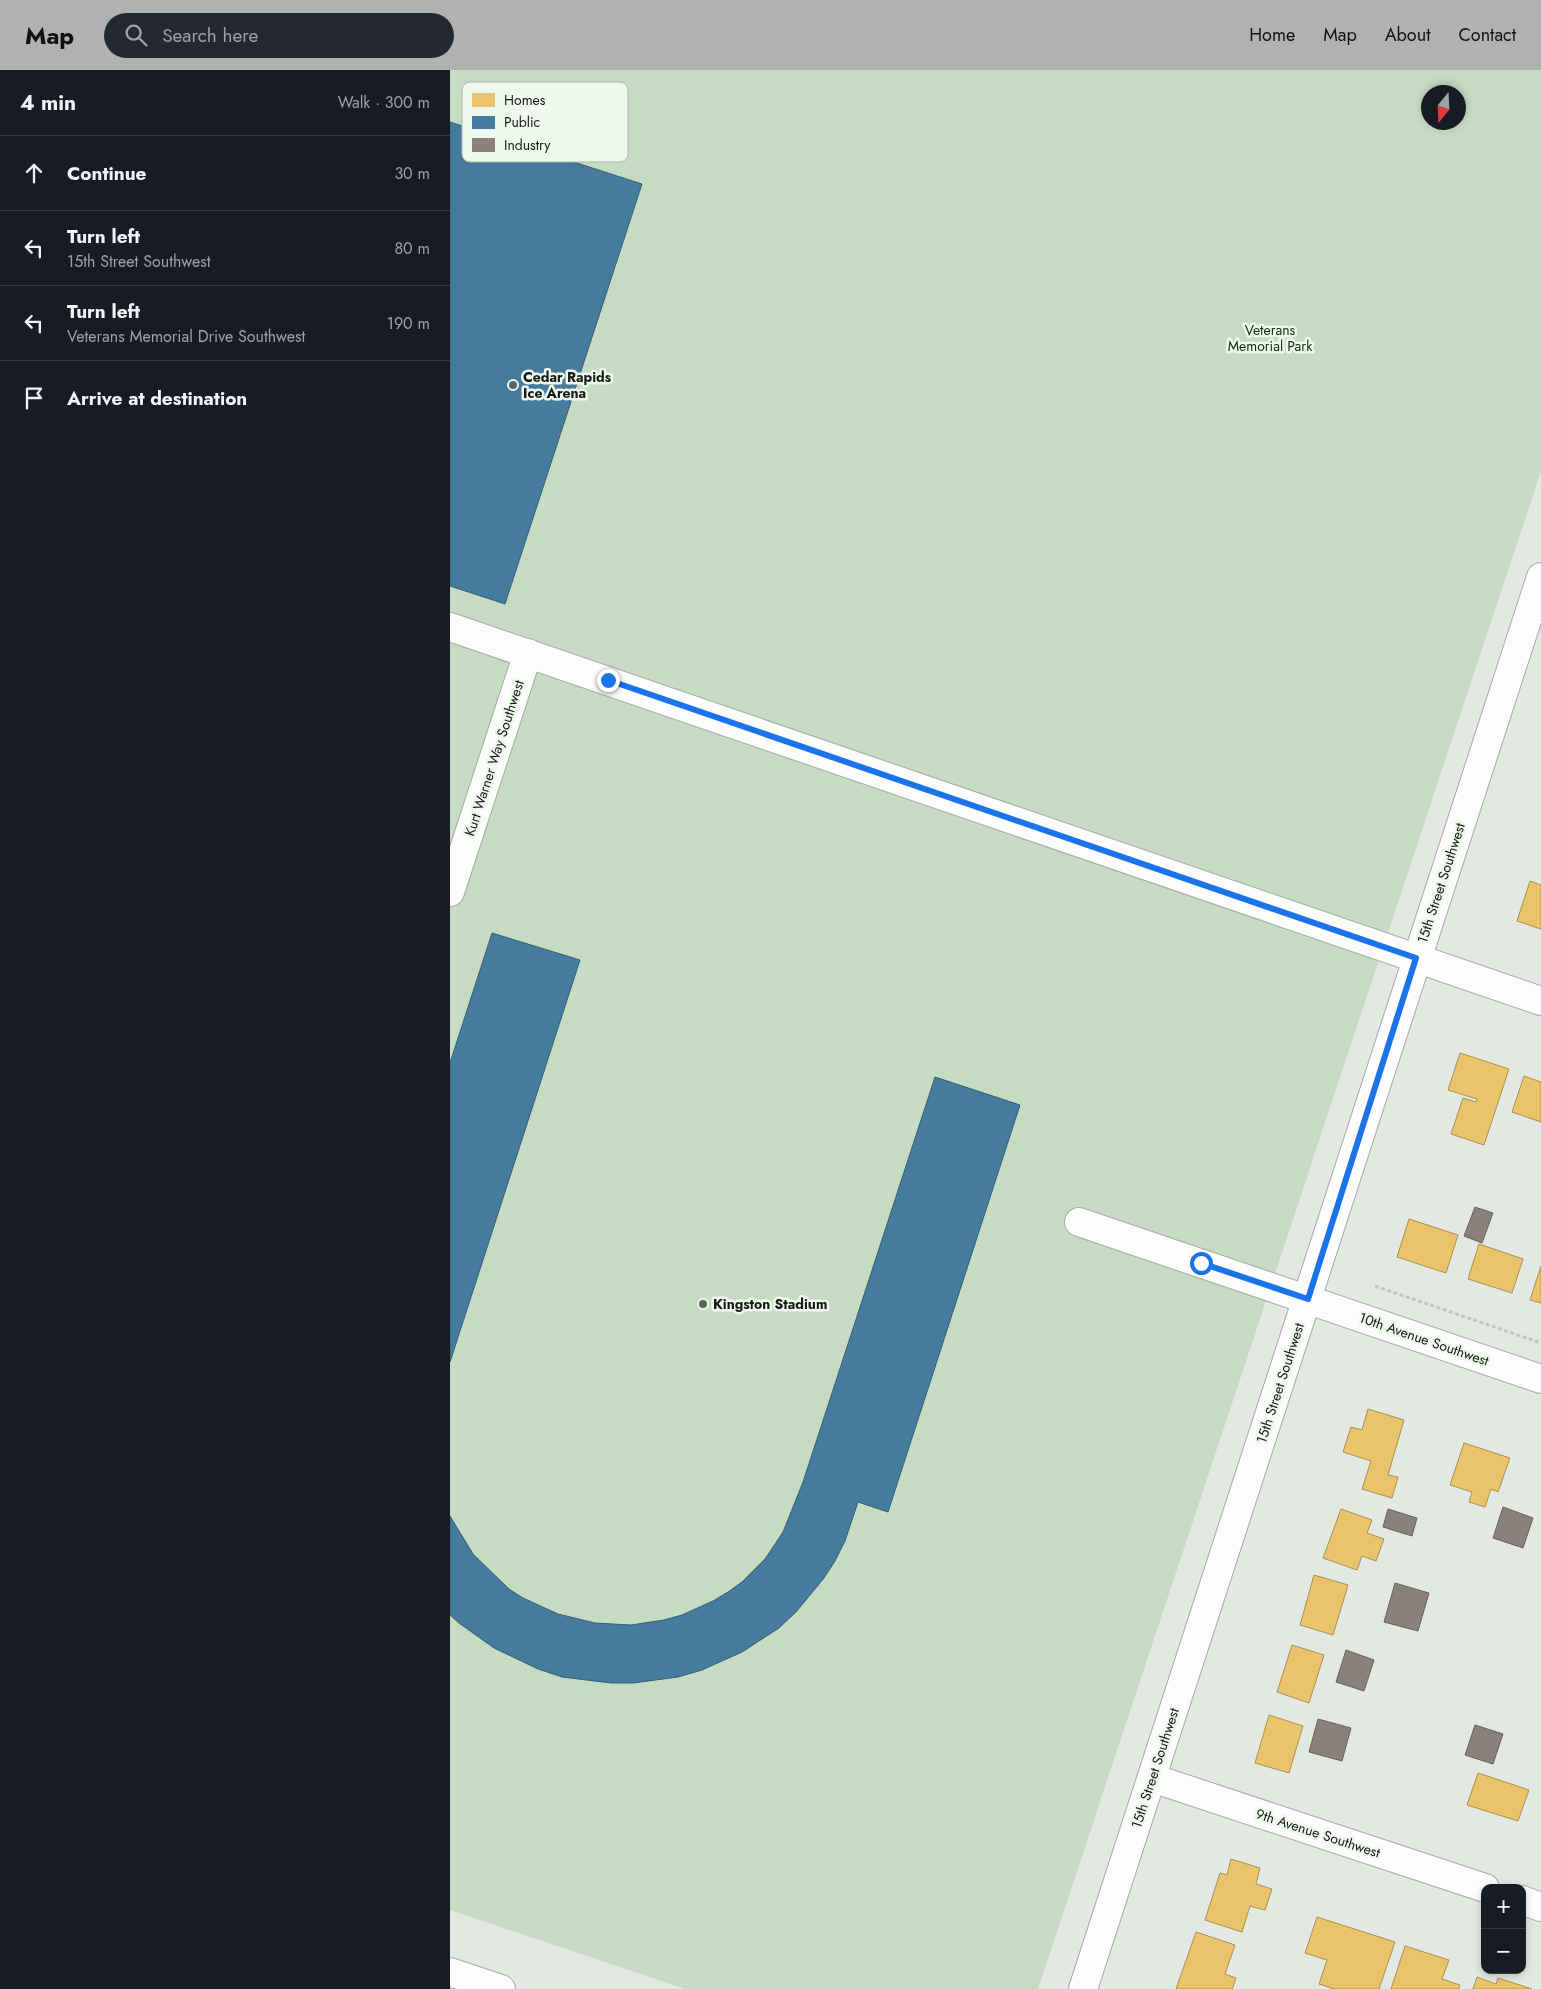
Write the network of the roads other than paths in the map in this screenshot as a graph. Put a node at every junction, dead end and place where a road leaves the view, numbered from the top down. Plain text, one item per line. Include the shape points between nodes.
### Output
1 (1541, 577) edge
2 (450, 628) edge
3 (528, 653) junction
4 (450, 892) edge
5 (1416, 958) junction
6 (1541, 1001) edge
7 (1079, 1222) dead end
8 (1308, 1299) junction
9 (1541, 1378) edge
10 (1152, 1778) junction
11 (1481, 1887) edge
12 (1526, 1901) edge
13 (1541, 1907) edge
14 (450, 1972) edge
15 (501, 1989) edge
16 (1083, 1989) edge

1 - 5 street, 15th Street Southwest
2 - 3 street
3 - 4 street, Kurt Warner Way Southwest
3 - 5 street
5 - 6 street
5 - 8 street, 15th Street Southwest
7 - 8 street, 10th Avenue Southwest
8 - 9 street, 10th Avenue Southwest
8 - 10 street, 15th Street Southwest
10 - 11 street, 9th Avenue Southwest
10 - 16 street, 15th Street Southwest
12 - 13 street
14 - 15 street

